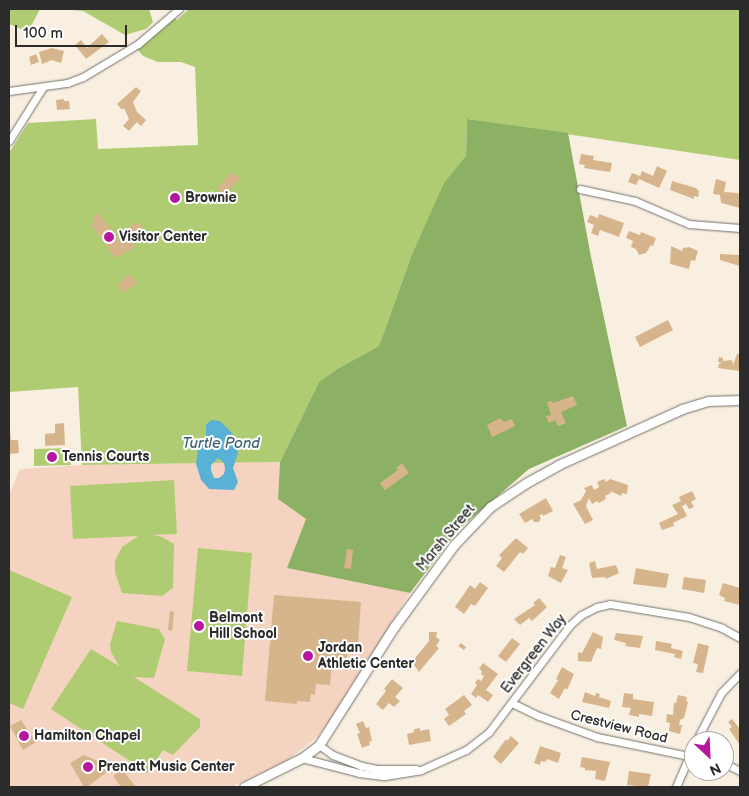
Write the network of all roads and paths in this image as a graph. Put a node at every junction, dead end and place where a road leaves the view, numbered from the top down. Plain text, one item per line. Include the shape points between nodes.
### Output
1 (179, 9) edge
2 (43, 87) junction
3 (9, 91) edge
4 (9, 141) edge
5 (580, 189) dead end
6 (740, 228) edge
7 (740, 400) edge
8 (740, 638) edge
9 (740, 673) edge
10 (512, 702) junction
11 (701, 731) edge
12 (320, 745) junction
13 (684, 755) edge
14 (302, 758) junction
15 (421, 770) junction
16 (684, 770) edge
17 (244, 787) edge
18 (676, 787) edge

1 - 2 street via 138,44 106,65 67,83
2 - 3 street
2 - 4 street
5 - 6 street via 635,201 689,224
7 - 12 street, Marsh Street via 709,400 682,409 558,465 490,507 454,545 394,627
8 - 10 street, Evergreen Way via 689,617 610,604 597,607 570,625
9 - 11 street via 721,694
10 - 13 street, Crestview Road via 539,716 597,737
10 - 15 street, Evergreen Way via 489,732 466,750
12 - 14 street, Marsh Street
12 - 15 street, Evergreen Way via 333,755 377,770
14 - 15 street, Evergreen Way via 359,773 385,776
14 - 17 street, Marsh Street
16 - 18 street

